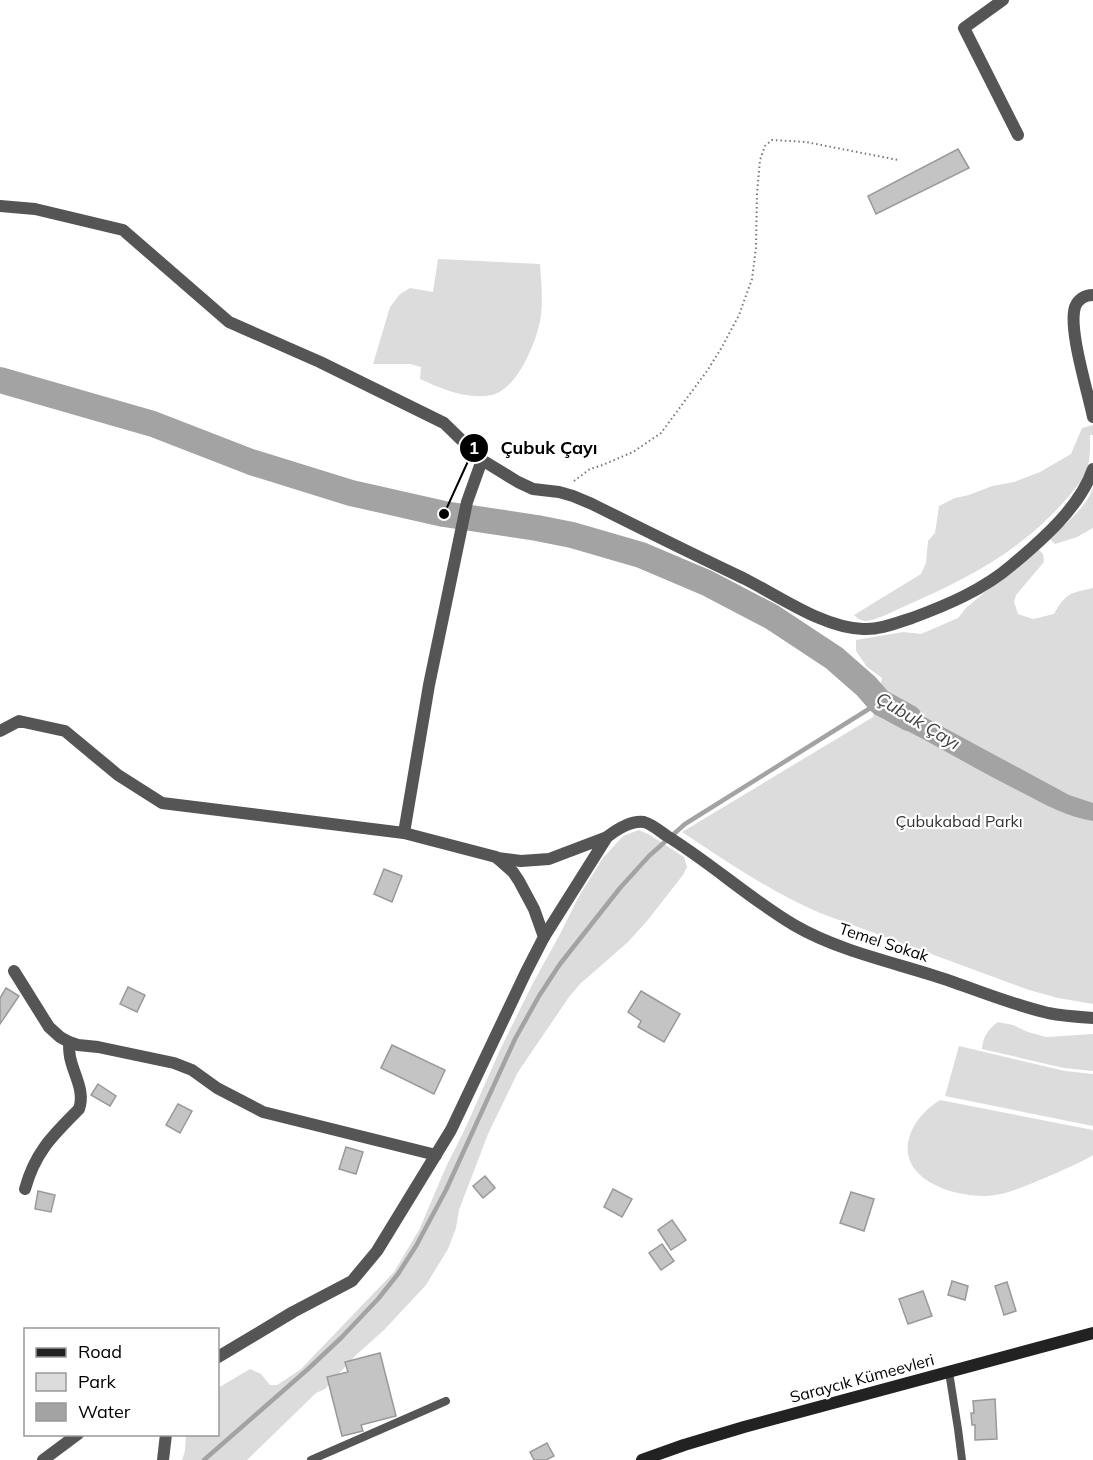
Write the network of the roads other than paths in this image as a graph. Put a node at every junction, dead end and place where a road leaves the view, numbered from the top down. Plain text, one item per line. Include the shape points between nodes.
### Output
1 (1003, 0) edge
2 (1018, 135) dead end
3 (0, 206) edge
4 (1093, 295) edge
5 (1093, 417) edge
6 (482, 460) junction
7 (1093, 469) edge
8 (0, 731) edge
9 (404, 833) junction
10 (607, 837) junction
11 (496, 857) junction
12 (544, 937) junction
13 (14, 971) dead end
14 (1093, 1018) edge
15 (69, 1042) junction
16 (436, 1155) junction
17 (25, 1189) dead end
18 (1093, 1333) edge
19 (219, 1356) edge
20 (949, 1372) junction
21 (446, 1401) dead end
22 (75, 1436) edge
23 (166, 1436) edge
24 (43, 1460) edge
25 (163, 1460) edge
26 (311, 1460) edge
27 (642, 1460) edge
28 (962, 1460) edge

1 - 2 street via 964,28
3 - 6 street via 35,209 123,230 229,322 444,423
4 - 5 street via 1080,299 1074,317 1079,360
6 - 7 street via 533,489 559,492 592,504 824,620 865,630 940,608 1000,575 1052,529 1089,481
6 - 9 street via 460,535
8 - 9 street via 19,721 65,731 118,775 162,803
9 - 11 street
10 - 11 street via 549,859 521,861
10 - 12 street
10 - 14 street, Temel Sokak via 633,823 646,823 787,921 838,946 1027,1007
11 - 12 street via 523,888
12 - 16 street
13 - 15 street via 49,1027
15 - 16 street via 174,1063 263,1112
15 - 17 street via 81,1103 45,1145
16 - 19 street via 377,1251 352,1281
18 - 20 main road, Saraycık Kümeevleri
20 - 27 main road, Saraycık Kümeevleri via 744,1427
20 - 28 lane
21 - 26 lane
22 - 24 street
23 - 25 street

